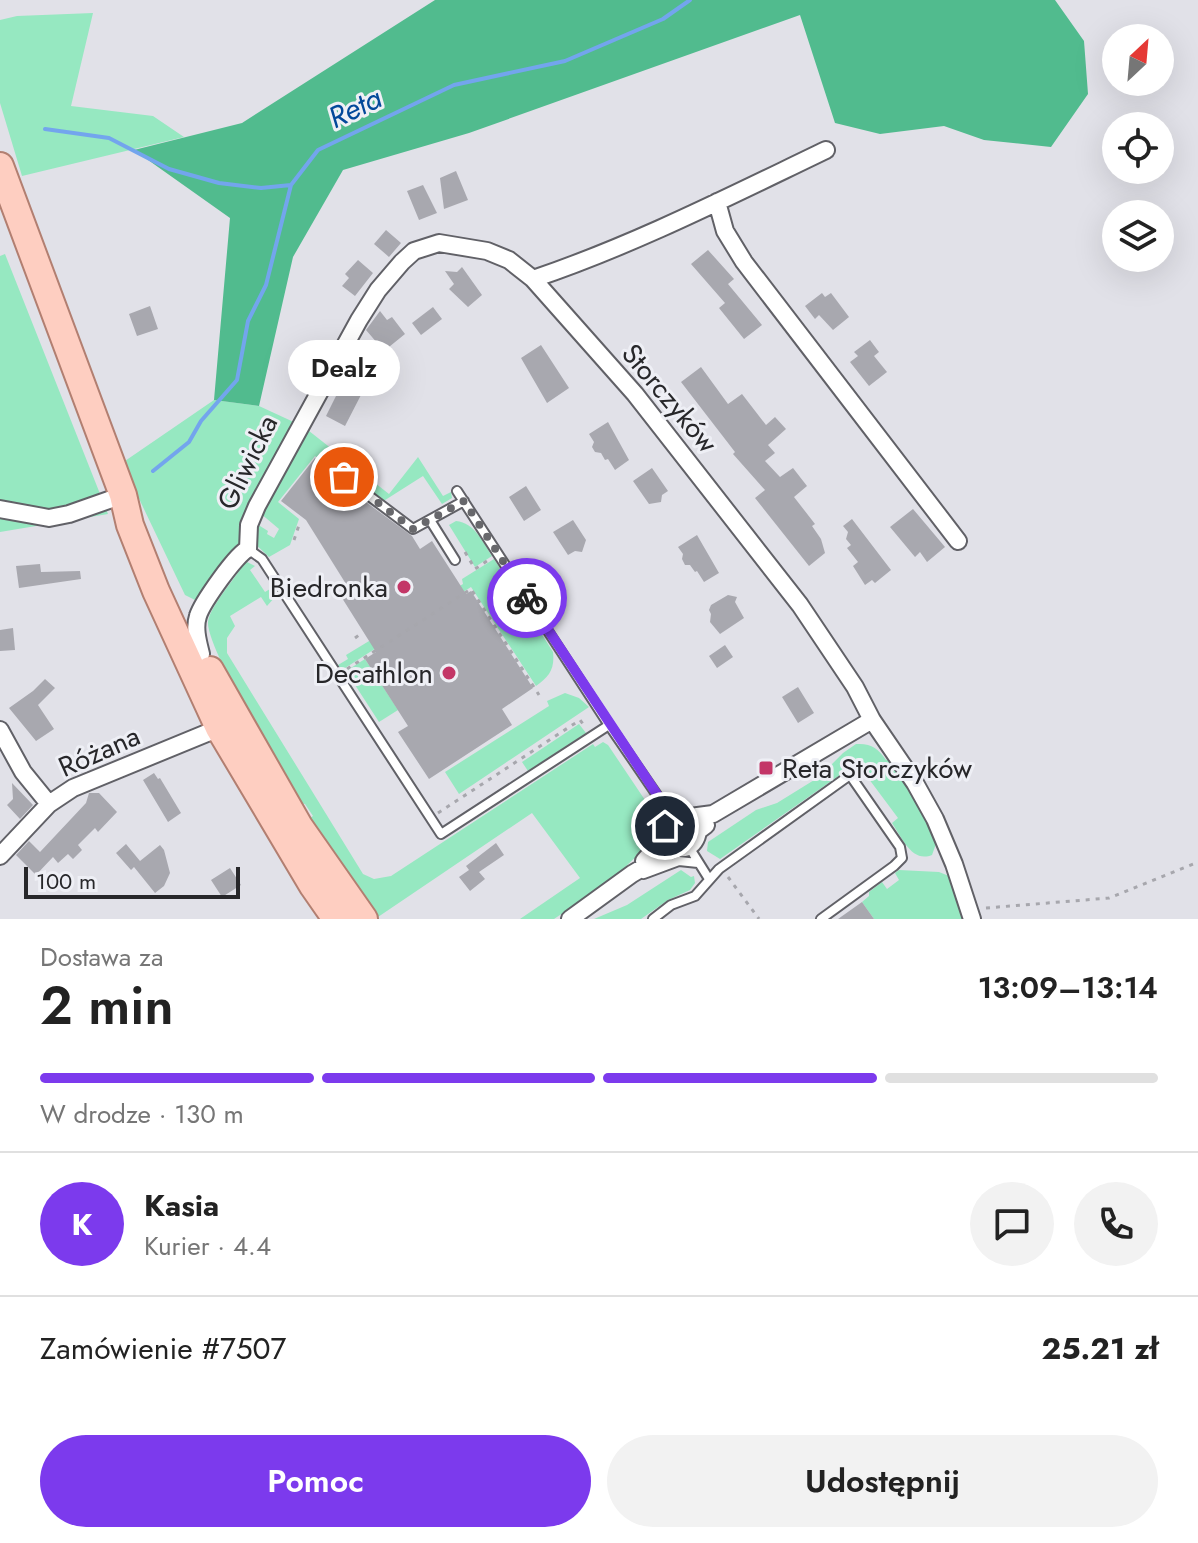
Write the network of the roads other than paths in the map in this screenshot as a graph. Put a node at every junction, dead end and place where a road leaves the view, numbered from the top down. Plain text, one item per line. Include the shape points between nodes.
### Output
1 (826, 150) dead end
2 (0, 166) edge
3 (717, 202) junction
4 (533, 279) junction
5 (344, 477) dead end
6 (457, 491) dead end
7 (124, 500) junction
8 (464, 501) junction
9 (0, 509) edge
10 (430, 520) junction
11 (958, 541) dead end
12 (248, 549) junction
13 (455, 560) dead end
14 (201, 654) junction
15 (872, 720) junction
16 (228, 724) junction
17 (609, 725) junction
18 (0, 730) edge
19 (49, 804) junction
20 (672, 817) junction
21 (694, 824) junction
22 (677, 844) junction
23 (0, 856) edge
24 (698, 863) junction
25 (627, 879) junction
26 (709, 879) junction
27 (971, 914) edge
28 (336, 919) edge
29 (364, 919) edge
30 (570, 919) edge
31 (653, 919) edge
32 (821, 919) edge

1 - 3 street
2 - 7 main road, Gliwicka
3 - 4 street
3 - 11 street via 725,231 744,262
4 - 12 street, Gliwicka via 487,251 439,243 414,251 402,262 359,320 257,506
4 - 15 street, Storczyków via 746,532 855,687
5 - 10 lane via 413,529
6 - 8 lane
7 - 9 street via 49,518
7 - 14 main road, Gliwicka via 149,536
7 - 16 main road, Gliwicka via 156,591
8 - 10 lane
8 - 17 lane
10 - 13 lane
12 - 14 street, Gliwicka via 201,608 196,628
12 - 17 lane via 262,559 441,834
14 - 16 main road, Gliwicka
15 - 21 street
15 - 27 street, Storczyków via 935,819
16 - 19 street, Różana via 98,776
16 - 28 main road, Gliwicka via 305,872
16 - 29 main road, Gliwicka
17 - 20 lane
18 - 19 street via 23,772
19 - 23 street, Różana
20 - 21 street via 683,815
20 - 22 street via 665,826
21 - 22 street via 697,839
22 - 24 lane
22 - 25 street
24 - 25 lane via 679,861
24 - 26 lane
25 - 30 street
26 - 31 lane via 695,896
26 - 32 lane via 850,775 900,847 902,858

